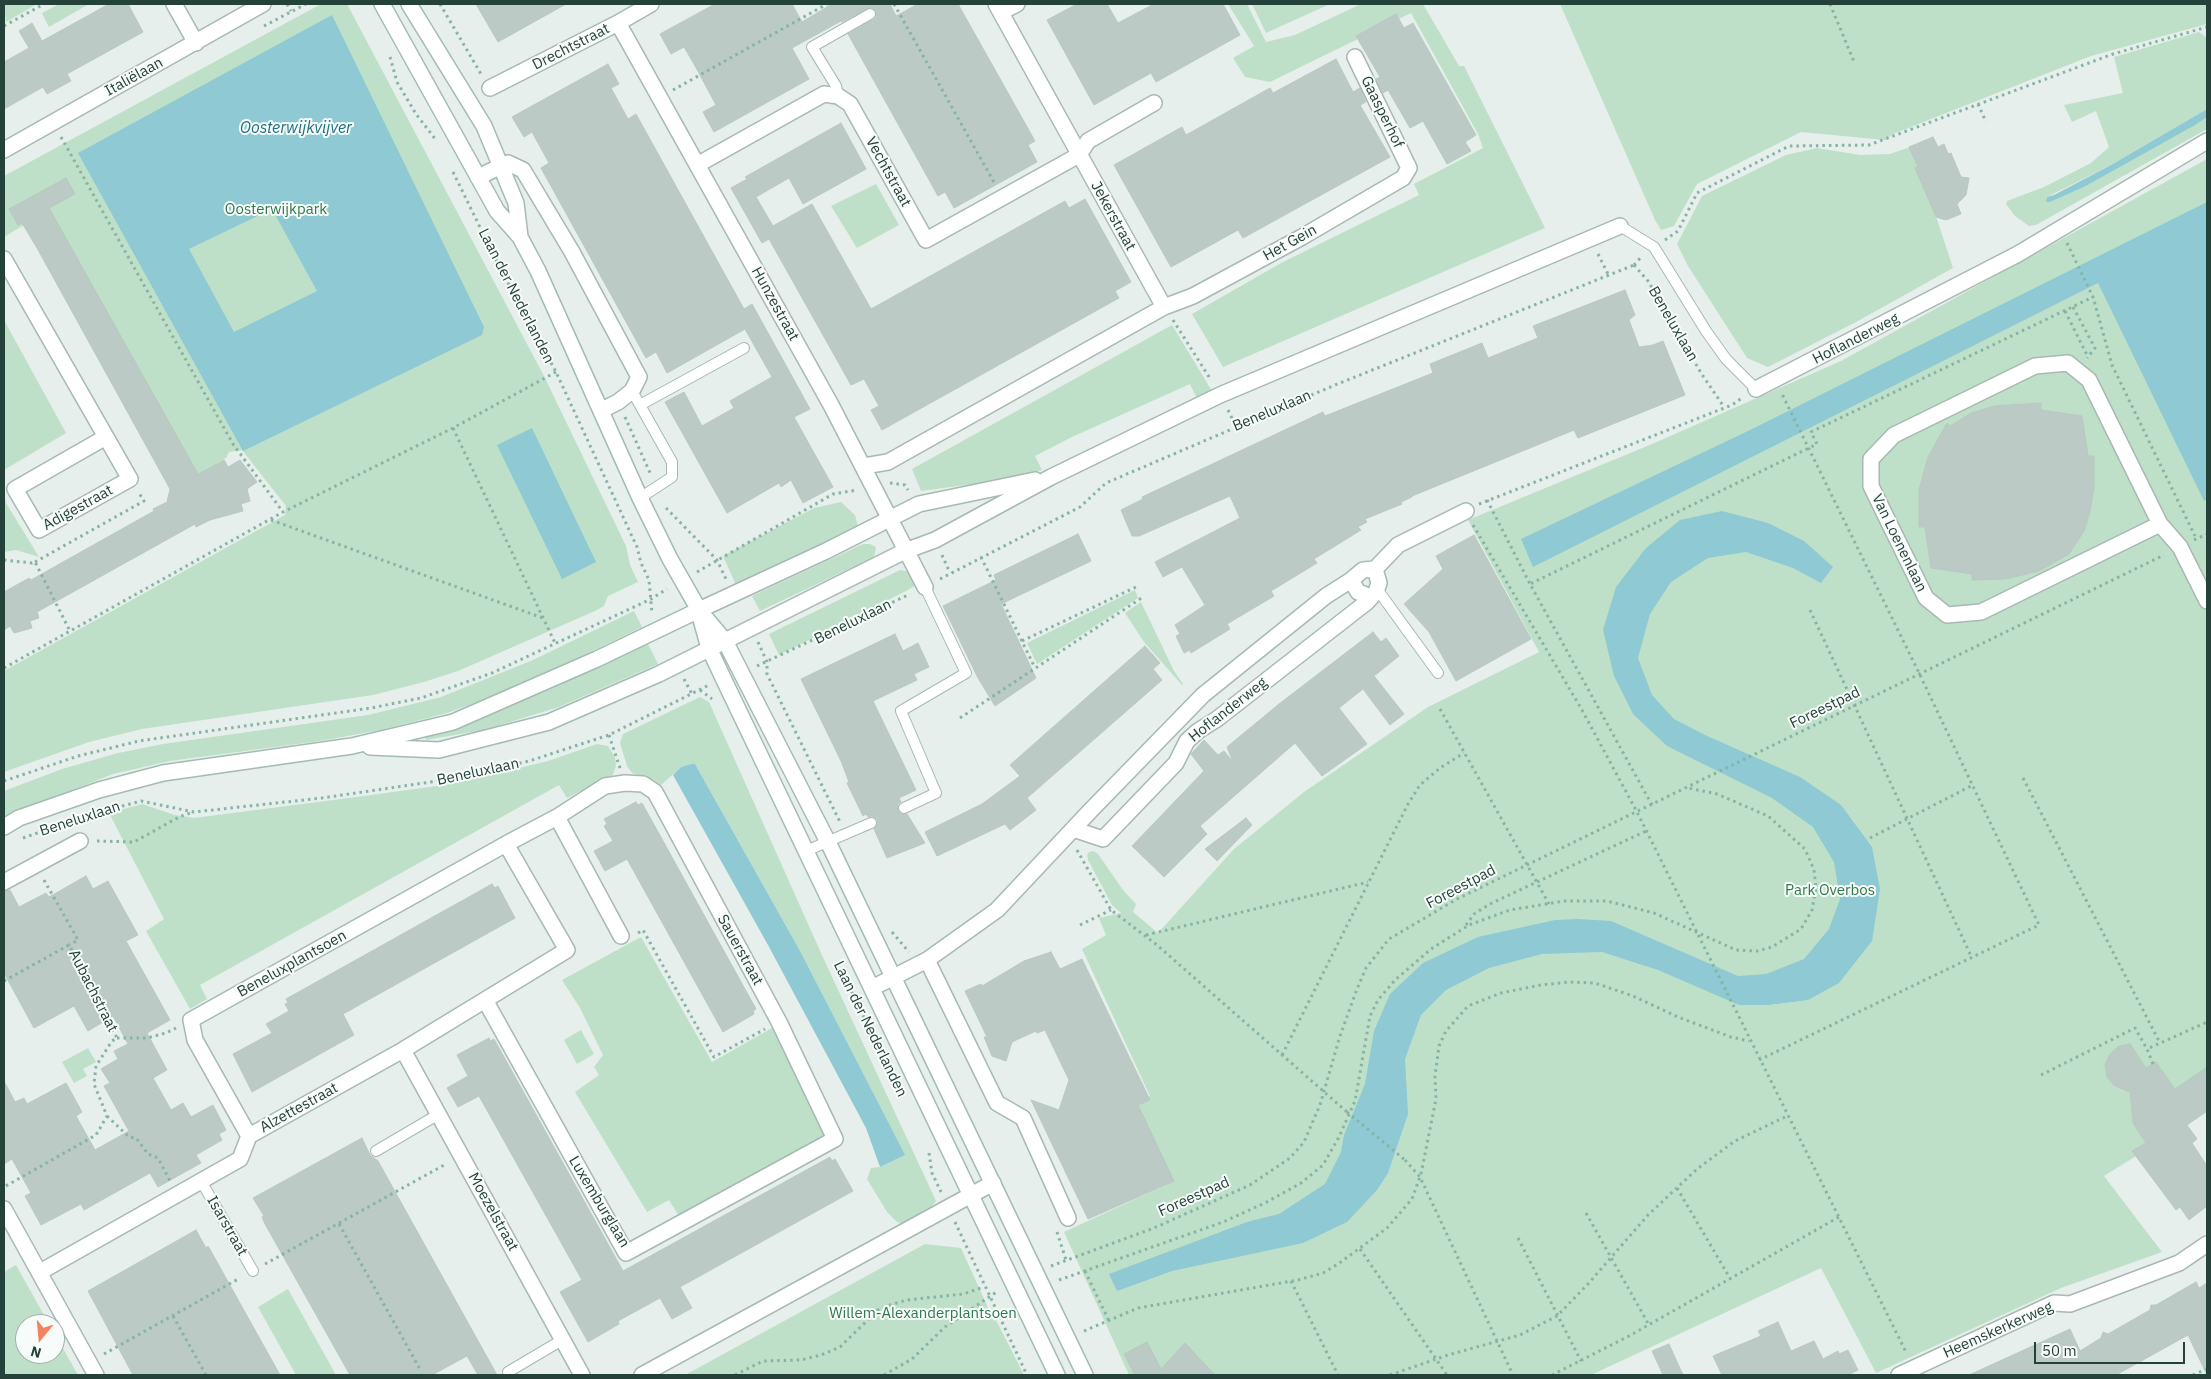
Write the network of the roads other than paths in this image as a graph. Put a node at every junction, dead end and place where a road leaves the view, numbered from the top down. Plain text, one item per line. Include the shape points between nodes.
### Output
1 (174, 4) edge
2 (263, 4) edge
3 (382, 4) edge
4 (409, 4) edge
5 (651, 4) edge
6 (1017, 4) edge
7 (998, 8) edge
8 (870, 14) dead end
9 (618, 23) junction
10 (196, 43) junction
11 (1355, 57) dead end
12 (490, 88) road end
13 (838, 96) junction
14 (1154, 103) dead end
15 (2207, 141) edge
16 (4, 150) edge
17 (1080, 155) junction
18 (697, 165) junction
19 (500, 166) junction
20 (1409, 168) joint
21 (478, 177) junction
22 (1620, 226) joint
23 (520, 237) junction
24 (4, 259) edge
25 (1164, 307) junction
26 (744, 348) dead end
27 (1756, 389) joint
28 (632, 391) junction
29 (640, 405) junction
30 (602, 410) junction
31 (106, 437) junction
32 (864, 466) junction
33 (1051, 477) junction
34 (640, 498) junction
35 (1466, 511) road end
36 (889, 520) junction
37 (2160, 524) junction
38 (906, 551) junction
39 (1375, 569) junction
40 (1351, 580) junction
41 (926, 587) joint
42 (1374, 593) junction
43 (2207, 601) edge
44 (699, 610) junction
45 (725, 641) junction
46 (709, 648) junction
47 (1438, 673) dead end
48 (352, 746) junction
49 (904, 808) dead end
50 (557, 817) junction
51 (870, 823) dead end
52 (4, 827) edge
53 (1071, 831) junction
54 (80, 841) road end
55 (828, 842) junction
56 (506, 844) junction
57 (806, 851) junction
58 (4, 882) edge
59 (621, 936) road end
60 (927, 960) junction
61 (892, 977) junction
62 (872, 988) junction
63 (485, 1000) junction
64 (404, 1050) junction
65 (439, 1114) junction
66 (249, 1136) junction
67 (835, 1139) joint
68 (376, 1151) dead end
69 (201, 1181) junction
70 (993, 1183) junction
71 (971, 1196) junction
72 (4, 1209) edge
73 (1068, 1218) road end
74 (9, 1229) edge
75 (2207, 1244) edge
76 (253, 1271) road end
77 (40, 1272) junction
78 (562, 1340) junction
79 (92, 1369) edge
80 (508, 1372) dead end
81 (582, 1375) edge
82 (642, 1375) edge
83 (1057, 1375) edge
84 (1085, 1375) edge
85 (1899, 1375) edge

1 - 10 street
2 - 10 street, Italiëlaan
3 - 21 street, Laan der Nederlanden
4 - 19 street, Laan der Nederlanden via 484,126
5 - 9 street, Drechtstraat
6 - 7 street
7 - 17 street, Jekerstraat
8 - 13 lane via 812,47 836,86
9 - 12 street, Drechtstraat
9 - 18 street, Hunzestraat
10 - 16 street, Italiëlaan
11 - 20 street, Gaasperhof
13 - 17 street, Vechtstraat via 850,104 926,240
13 - 18 street via 824,94
14 - 17 street via 1088,141
15 - 27 street, Hoflanderweg via 2018,254
17 - 25 street, Jekerstraat
18 - 32 street, Hunzestraat
19 - 21 street
19 - 23 street, Laan der Nederlanden via 516,203
19 - 28 street via 508,163 523,170 572,252 639,377
20 - 25 street, Het Gein via 1403,178 1302,237 1193,296
21 - 23 street, Laan der Nederlanden via 497,212
22 - 27 lane, Beneluxlaan via 1654,247 1726,359
22 - 33 street, Beneluxlaan via 1220,395
23 - 30 street, Laan der Nederlanden
24 - 31 street, Adigestraat
25 - 32 street via 888,462
26 - 29 lane
28 - 29 lane
28 - 30 street
29 - 34 lane via 672,462 672,477
30 - 34 street, Laan der Nederlanden
31 - 31 street, Adigestraat via 130,479 38,530 15,489
32 - 36 street, Hunzestraat
33 - 36 street, Beneluxlaan via 919,504
33 - 38 street, Beneluxlaan via 935,540
34 - 44 street, Laan der Nederlanden
35 - 39 street, Hoflanderweg via 1398,546
36 - 38 street, Hunzestraat
36 - 44 street, Beneluxlaan
37 - 37 street, Van Loenenlaan via 2089,380 2068,363 2035,366 1894,435 1871,460 1871,486 1926,598 1947,615 1981,612
37 - 43 street via 2180,547
38 - 41 street, Hunzestraat
38 - 45 street, Beneluxlaan
39 - 40 street, Hoflanderweg via 1363,570
39 - 42 street via 1379,583
40 - 42 street via 1358,592
40 - 53 street, Hoflanderweg via 1326,596 1204,695
41 - 49 lane via 966,673 901,711 936,793
42 - 47 lane
42 - 53 street, Hoflanderweg via 1198,731 1187,741 1176,763 1103,839
44 - 45 street, Laan der Nederlanden
44 - 46 street, Laan der Nederlanden
44 - 48 street, Beneluxlaan via 597,659 452,722
45 - 46 street, Beneluxlaan
45 - 55 street, Laan der Nederlanden
46 - 48 street, Beneluxlaan via 659,674 549,722 439,750
46 - 57 street, Laan der Nederlanden
48 - 52 street, Beneluxlaan via 163,773 99,790 20,818
50 - 56 street, Sauerstraat
50 - 59 street
50 - 67 street, Sauerstraat via 605,786 643,784 654,792 779,1022
51 - 55 lane
53 - 60 street, Hoflanderweg via 997,910
54 - 58 street
55 - 57 lane
55 - 61 street, Laan der Nederlanden
56 - 63 street, Alzettestraat via 567,950
56 - 66 street, Beneluxplantsoen via 192,1020 195,1040
57 - 62 street, Laan der Nederlanden
60 - 61 street, Hoflanderweg
60 - 73 street via 997,1103 1022,1118
61 - 62 street, Hoflanderweg
61 - 70 street, Laan der Nederlanden
62 - 71 street, Laan der Nederlanden
63 - 64 street, Alzettestraat
63 - 67 street, Luxemburglaan via 626,1253
64 - 65 street, Moezelstraat
64 - 66 street, Alzettestraat
65 - 68 lane
65 - 78 street, Moezelstraat
66 - 69 street, Alzettestraat via 240,1159
69 - 76 lane, Isarstraat
69 - 77 street, Alzettestraat
70 - 71 street
70 - 84 street, Laan der Nederlanden
71 - 82 street
71 - 83 street, Laan der Nederlanden
72 - 74 street
74 - 77 street
75 - 85 street, Heemskerkerweg via 2178,1263 2070,1304 2054,1303
77 - 79 street
78 - 80 lane
78 - 81 street, Moezelstraat

